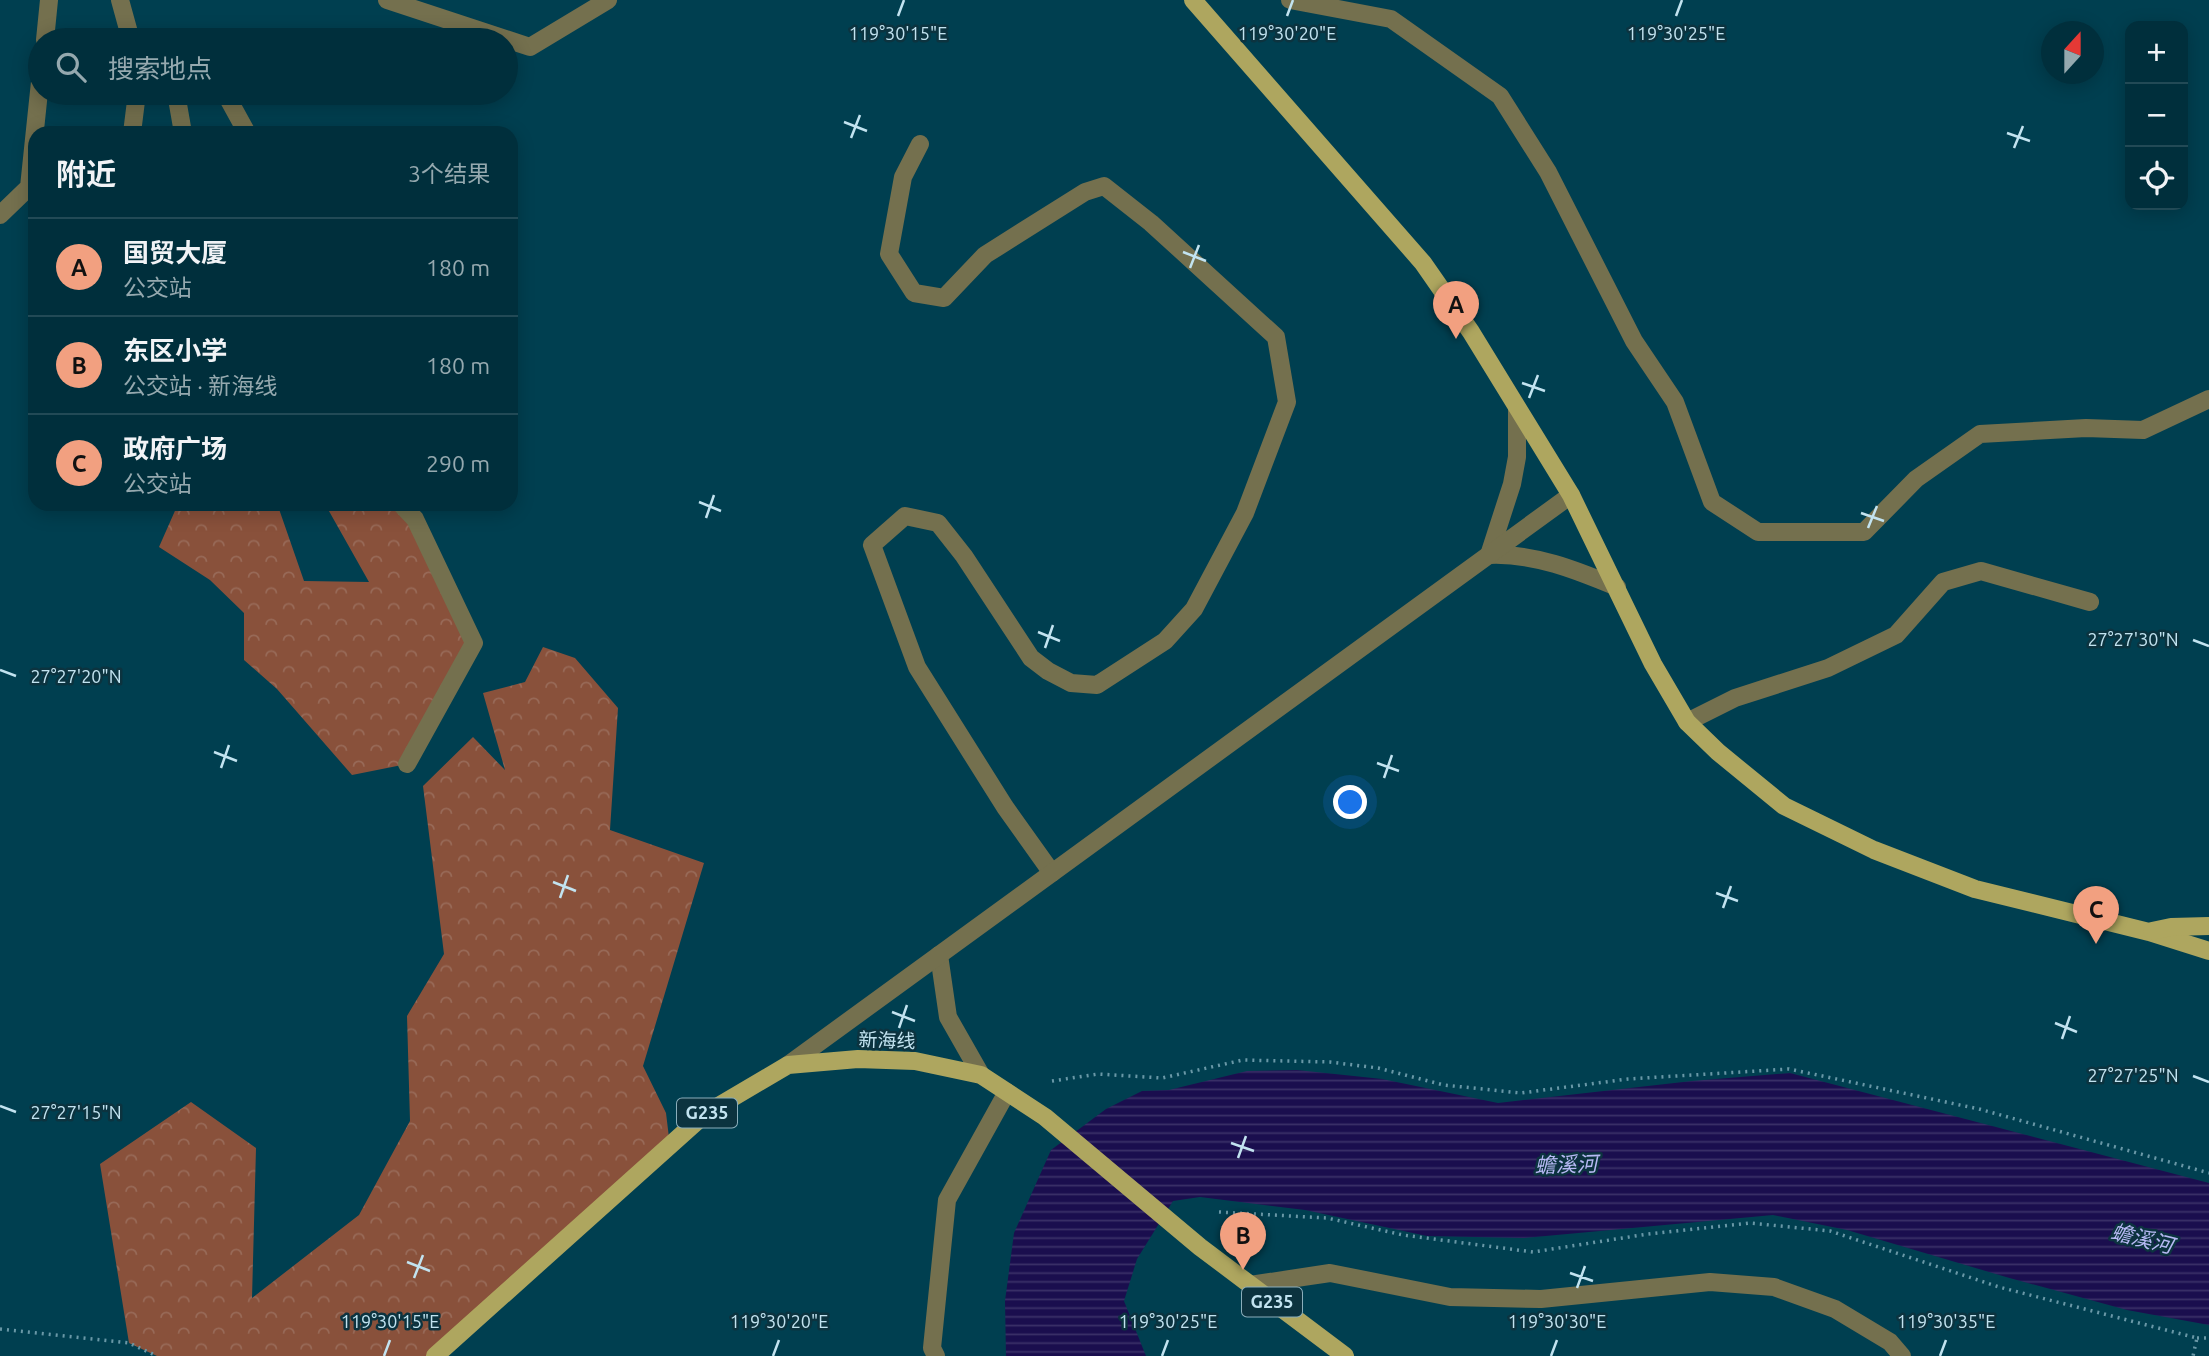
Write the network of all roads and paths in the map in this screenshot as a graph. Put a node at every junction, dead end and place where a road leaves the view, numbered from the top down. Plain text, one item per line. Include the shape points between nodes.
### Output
1 (49, 0) edge
2 (120, 0) edge
3 (387, 0) edge
4 (608, 0) edge
5 (1194, 0) edge
6 (1290, 0) edge
7 (46, 28) edge
8 (128, 28) edge
9 (472, 28) edge
10 (518, 43) edge
11 (38, 105) edge
12 (136, 105) edge
13 (178, 105) edge
14 (232, 105) edge
15 (35, 126) edge
16 (133, 126) edge
17 (182, 126) edge
18 (243, 126) edge
19 (920, 144) dead end
20 (28, 188) edge
21 (0, 215) edge
22 (2209, 399) edge
23 (1517, 408) junction
24 (1571, 495) junction
25 (408, 511) edge
26 (1489, 555) junction
27 (1617, 587) junction
28 (2090, 602) dead end
29 (1687, 722) junction
30 (407, 764) dead end
31 (1052, 873) junction
32 (2209, 926) edge
33 (2148, 932) junction
34 (2209, 951) edge
35 (939, 955) junction
36 (788, 1065) junction
37 (981, 1075) junction
38 (1052, 1081) dead end
39 (1007, 1092) junction
40 (2209, 1173) edge
41 (1219, 1212) dead end
42 (1250, 1285) junction
43 (0, 1329) edge
44 (2197, 1338) junction
45 (2209, 1338) edge
46 (157, 1356) edge
47 (435, 1356) edge
48 (936, 1356) edge
49 (1345, 1356) edge
50 (1902, 1356) edge
51 (2193, 1356) edge

1 - 7 street
2 - 8 street
3 - 9 street
4 - 10 street via 530,47
5 - 23 main road via 1423,263
6 - 22 street via 1391,19 1500,96 1548,172 1634,341 1675,402 1712,502 1758,532 1864,533 1916,479 1980,434 2143,430
11 - 15 street
12 - 16 street
13 - 17 street
14 - 18 street
19 - 31 street via 903,177 889,254 914,293 944,298 985,255 1085,192 1104,186 1276,337 1287,402 1245,513 1194,609 1165,641 1097,685 1071,683 1031,658 938,523 905,516 872,545 917,667
20 - 21 street
23 - 24 main road
23 - 26 street via 1512,484
24 - 26 street
24 - 27 main road
25 - 30 street via 474,643
26 - 27 street via 1513,554 1574,569
26 - 31 street
27 - 29 main road
28 - 29 street via 1981,571 1943,582 1896,635 1828,667 1735,698
29 - 33 main road via 1784,806 1874,850 1975,889
31 - 35 street
32 - 33 main road
33 - 34 main road
35 - 36 street
35 - 37 street via 947,1017
36 - 37 main road, 新海线 / G235 via 858,1059 915,1061
36 - 47 main road, 新海线 / G235 via 705,1114
37 - 39 main road, 新海线 / G235
38 - 40 path via 1098,1074 1162,1078 1243,1060 1305,1061 1378,1068 1444,1085 1521,1093 1628,1079 1789,1069 1979,1109
39 - 42 main road, 新海线 / G235 via 1045,1117
39 - 48 street via 947,1199 932,1348
41 - 44 path via 1327,1218 1403,1235 1533,1252 1749,1223 1830,1231 1999,1287
42 - 49 main road, 新海线 / G235
42 - 50 street via 1330,1273 1450,1297 1541,1299 1710,1282 1774,1287 1835,1309 1890,1342
43 - 46 path via 129,1343
44 - 45 path
44 - 51 path

